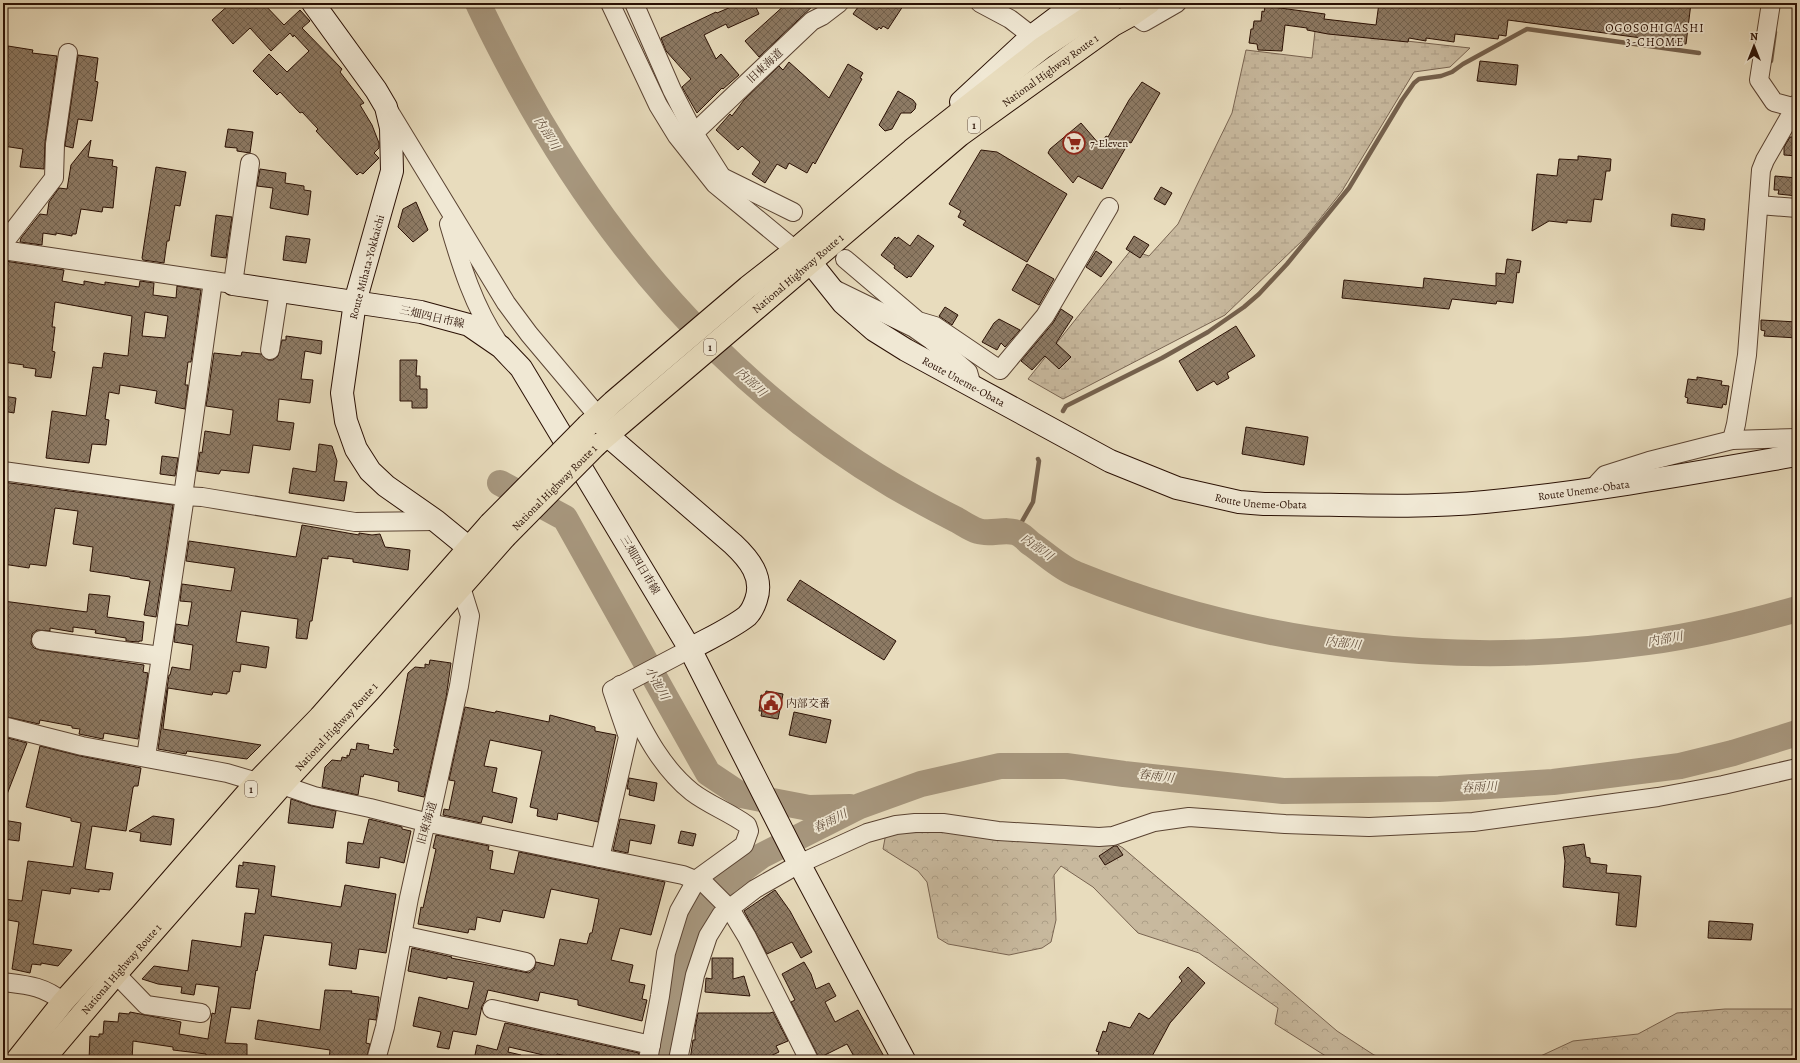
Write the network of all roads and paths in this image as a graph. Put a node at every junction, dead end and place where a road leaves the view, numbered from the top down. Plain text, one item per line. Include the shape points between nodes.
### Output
1 (313, 3) edge
2 (610, 3) edge
3 (634, 3) edge
4 (839, 3) edge
5 (980, 3) edge
6 (1076, 3) edge
7 (1110, 3) edge
8 (1177, 3) edge
9 (1771, 3) edge
10 (1141, 8) edge
11 (1032, 36) junction
12 (68, 53) dead end
13 (376, 90) junction
14 (1796, 106) edge
15 (694, 133) junction
16 (912, 150) junction
17 (250, 162) dead end
18 (718, 180) junction
19 (440, 193) junction
20 (1759, 205) junction
21 (1109, 207) dead end
22 (1797, 208) edge
23 (793, 212) dead end
24 (3, 244) edge
25 (3, 250) edge
26 (803, 256) junction
27 (845, 259) dead end
28 (223, 283) junction
29 (830, 286) junction
30 (279, 291) junction
31 (356, 302) junction
32 (916, 325) junction
33 (501, 347) junction
34 (270, 350) dead end
35 (972, 386) junction
36 (605, 423) junction
37 (1797, 438) edge
38 (1732, 440) junction
39 (1797, 455) edge
40 (3, 471) edge
41 (1593, 488) junction
42 (184, 496) junction
43 (436, 521) junction
44 (498, 530) junction
45 (469, 548) junction
46 (461, 587) junction
47 (41, 640) dead end
48 (682, 654) junction
49 (162, 656) junction
50 (622, 685) junction
51 (3, 726) edge
52 (146, 757) junction
53 (1797, 768) edge
54 (257, 782) junction
55 (282, 785) junction
56 (429, 823) junction
57 (600, 858) junction
58 (796, 859) junction
59 (701, 882) junction
60 (727, 905) junction
61 (402, 935) junction
62 (526, 962) dead end
63 (116, 974) junction
64 (3, 982) edge
65 (63, 1002) junction
66 (492, 1009) dead end
67 (201, 1013) dead end
68 (650, 1052) edge
69 (17, 1060) edge
70 (43, 1060) edge
71 (376, 1060) edge
72 (678, 1060) edge
73 (809, 1060) edge
74 (904, 1060) edge

1 - 13 main road, Route Mihata-Yokkaichi
2 - 18 street via 658,105 677,136
3 - 15 street
4 - 15 street, 旧東海道 via 812,21
5 - 11 street via 1010,19
6 - 11 main road
7 - 16 highway, National Highway Route 1 / 1 via 1042,48
8 - 10 street via 1144,22
9 - 14 street via 1760,80 1774,102
10 - 26 highway, National Highway Route 1 / 1 via 1113,25 960,135
11 - 16 main road via 990,73
12 - 24 street via 55,144 54,178
13 - 19 street
13 - 31 main road, Route Mihata-Yokkaichi via 386,107 391,128 392,171
14 - 20 street via 1761,170
15 - 18 street
16 - 26 highway, National Highway Route 1 / 1
17 - 28 street
18 - 23 street
18 - 26 street
19 - 33 street via 471,290 485,322
19 - 36 street via 474,252 528,334
20 - 22 street
20 - 38 street via 1747,355
21 - 32 street via 1045,316 1000,370 936,326
25 - 28 street
26 - 29 main road, Route Uneme-Obata
26 - 36 highway, National Highway Route 1 / 1 via 776,264
26 - 36 highway, National Highway Route 1 / 1 via 794,277
27 - 32 street
28 - 30 main road, 三畑四日市線
28 - 42 street
29 - 32 street
29 - 35 main road, Route Uneme-Obata via 843,303 874,330
30 - 31 main road, 三畑四日市線
30 - 34 street
31 - 33 main road, 三畑四日市線 via 421,312 469,325
31 - 43 main road, Route Mihata-Yokkaichi via 342,393 350,434 370,471 386,486
32 - 35 street via 968,372
33 - 48 main road, 三畑四日市線 via 521,368
35 - 41 main road, Route Uneme-Obata via 1110,461 1177,488 1240,502 1425,505 1485,502
36 - 44 highway, National Highway Route 1 / 1, bridge
36 - 48 main road via 748,558 756,572 759,593 748,615
37 - 38 street
38 - 41 street via 1604,475
39 - 41 main road, Route Uneme-Obata
40 - 42 street
42 - 43 street via 356,522
42 - 49 street
43 - 45 main road, Route Mihata-Yokkaichi
44 - 45 highway, National Highway Route 1 / 1
44 - 46 highway, National Highway Route 1 / 1
45 - 54 highway, National Highway Route 1 / 1 via 320,717
46 - 55 highway, National Highway Route 1 / 1
46 - 56 street, 旧東海道 via 470,616 459,686
47 - 49 street
48 - 50 street
48 - 58 main road, 三畑四日市線 via 744,758
49 - 52 street
50 - 57 street via 612,690 628,737
50 - 59 street via 658,755 670,771 692,792 717,809 740,820 749,831 744,845
51 - 52 street via 82,746
52 - 54 street via 227,773
53 - 58 street via 1723,785 1658,796 1473,822 1369,827 1189,817 1154,822 1113,836 1099,837 1006,831 943,823 896,825
54 - 55 street
54 - 65 highway, National Highway Route 1 / 1
55 - 56 street via 314,796
55 - 63 highway, National Highway Route 1 / 1
56 - 57 street
56 - 61 street, 旧東海道 via 424,830
57 - 59 street
58 - 60 street via 755,889
58 - 74 main road, 三畑四日市線
59 - 60 street
59 - 68 street via 679,912 669,939
60 - 72 street via 708,936 695,975
60 - 73 street via 747,937
61 - 62 street
61 - 71 street, 旧東海道 via 385,1027
63 - 67 street via 146,1005
63 - 70 highway, National Highway Route 1 / 1
64 - 65 street via 35,986 52,993
65 - 69 highway, National Highway Route 1 / 1
66 - 68 street

